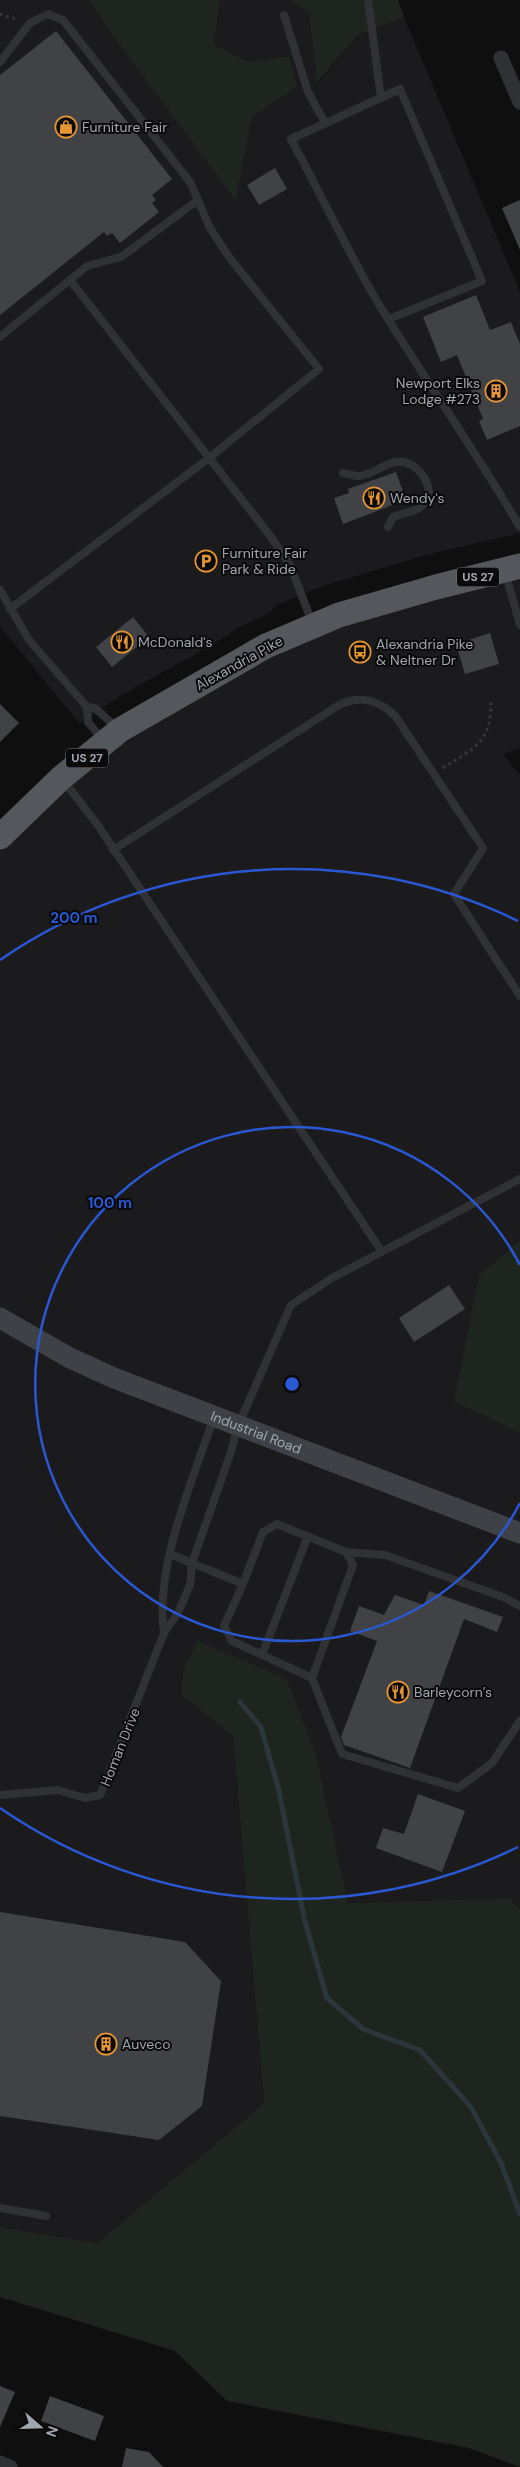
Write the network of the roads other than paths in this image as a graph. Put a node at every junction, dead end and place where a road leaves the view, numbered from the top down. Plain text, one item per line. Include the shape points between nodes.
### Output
1 (368, 0) edge
2 (284, 15) dead end
3 (501, 58) dead end
4 (0, 62) edge
5 (381, 98) junction
6 (520, 102) edge
7 (325, 123) junction
8 (198, 200) junction
9 (70, 280) junction
10 (389, 319) junction
11 (0, 337) edge
12 (209, 458) junction
13 (343, 472) dead end
14 (388, 527) dead end
15 (520, 527) edge
16 (512, 568) edge
17 (0, 590) edge
18 (10, 609) junction
19 (520, 625) edge
20 (313, 626) junction
21 (87, 707) junction
22 (112, 736) junction
23 (61, 778) junction
24 (0, 837) edge
25 (114, 850) junction
26 (520, 996) edge
27 (520, 1179) edge
28 (382, 1252) junction
29 (0, 1318) edge
30 (214, 1417) junction
31 (238, 1426) junction
32 (520, 1533) edge
33 (308, 1536) junction
34 (346, 1552) junction
35 (170, 1554) junction
36 (192, 1563) junction
37 (243, 1584) junction
38 (520, 1606) edge
39 (164, 1633) junction
40 (262, 1655) junction
41 (312, 1678) junction
42 (520, 1721) edge
43 (0, 1795) edge
44 (0, 2208) edge
45 (46, 2216) dead end
46 (0, 2463) edge
47 (10, 2467) edge

1 - 5 lane
2 - 7 lane via 308,92
3 - 6 street
4 - 8 lane via 30,23 48,14 63,20 190,182
5 - 7 lane
5 - 10 lane via 400,89 482,281
7 - 10 lane via 291,138
8 - 9 lane via 129,253 87,266
8 - 12 lane via 210,228 229,257 319,369
9 - 11 lane
9 - 12 lane
10 - 15 lane
12 - 18 lane
12 - 20 lane via 290,565
13 - 14 lane via 360,476 404,462 425,476 429,487 428,499 420,508 393,517
16 - 19 lane
16 - 20 highway, Alexandria Pike / US 27 via 339,615
17 - 18 lane
18 - 21 lane via 29,640
20 - 22 highway, Alexandria Pike / US 27 via 266,646
21 - 22 lane via 95,708
21 - 22 lane via 88,722
22 - 23 highway, Alexandria Pike / US 27
23 - 24 highway, Alexandria Pike / US 27
23 - 25 lane
25 - 26 lane via 351,700 371,701 390,711 483,848 454,894
25 - 28 lane
27 - 28 lane, Homan Drive
28 - 31 lane, Homan Drive via 332,1278 291,1305
29 - 30 main road, Industrial Road via 70,1358
30 - 31 main road, Industrial Road
30 - 35 lane, Homan Drive
31 - 32 main road, Industrial Road
31 - 36 lane, Homan Drive
33 - 34 lane
33 - 37 lane via 277,1524 263,1532
33 - 40 lane
34 - 38 lane via 385,1555
34 - 41 lane via 353,1564
35 - 36 lane
35 - 39 lane, Homan Drive via 161,1614
36 - 37 lane
36 - 39 lane, Homan Drive via 190,1584 178,1613
37 - 40 lane via 224,1626 232,1641
39 - 43 lane, Homan Drive via 100,1794 85,1798 58,1790
40 - 41 lane
41 - 42 lane via 342,1754 458,1788 492,1764
44 - 45 lane
46 - 47 street

